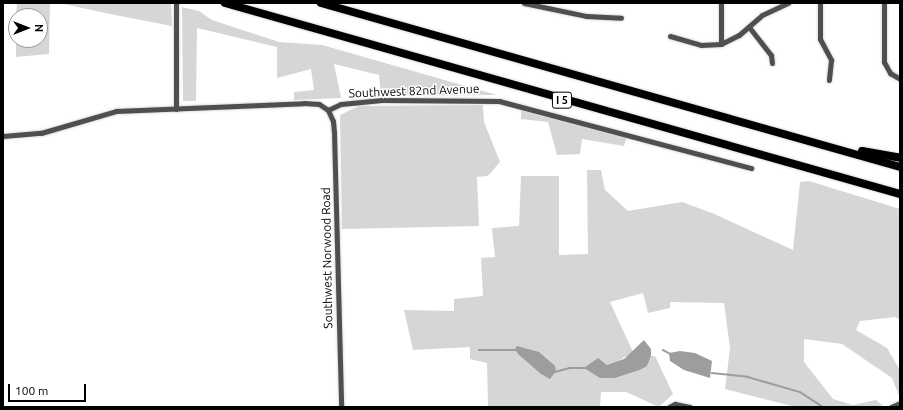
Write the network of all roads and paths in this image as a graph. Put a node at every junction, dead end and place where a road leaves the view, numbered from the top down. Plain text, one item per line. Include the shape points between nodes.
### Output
1 (176, 3) edge
2 (225, 3) edge
3 (321, 3) edge
4 (524, 3) edge
5 (721, 3) edge
6 (788, 3) edge
7 (820, 3) edge
8 (884, 3) edge
9 (621, 18) dead end
10 (749, 27) junction
11 (670, 36) dead end
12 (721, 44) junction
13 (772, 63) dead end
14 (900, 79) edge
15 (829, 80) dead end
16 (176, 109) junction
17 (328, 110) junction
18 (3, 136) edge
19 (814, 142) junction
20 (900, 158) edge
21 (900, 167) edge
22 (751, 168) dead end
23 (900, 194) edge
24 (900, 403) edge
25 (341, 407) edge
26 (669, 407) edge
27 (690, 407) edge
28 (891, 407) edge

1 - 16 street
2 - 23 highway, I 5
3 - 19 highway, I 5
4 - 9 street via 586,16
5 - 12 street
6 - 10 street via 768,11
7 - 15 street via 820,39 831,60
8 - 14 street via 884,62 890,73
10 - 12 street via 732,40
10 - 13 street via 771,55
11 - 12 street via 701,45
16 - 17 street via 304,103 319,104
16 - 18 street via 116,111 41,133
17 - 22 street, Southwest 82nd Avenue via 341,104 382,100 499,101
17 - 25 street, Southwest Norwood Road via 334,132
19 - 20 highway
19 - 21 highway, I 5
24 - 28 street
26 - 27 street via 675,404

